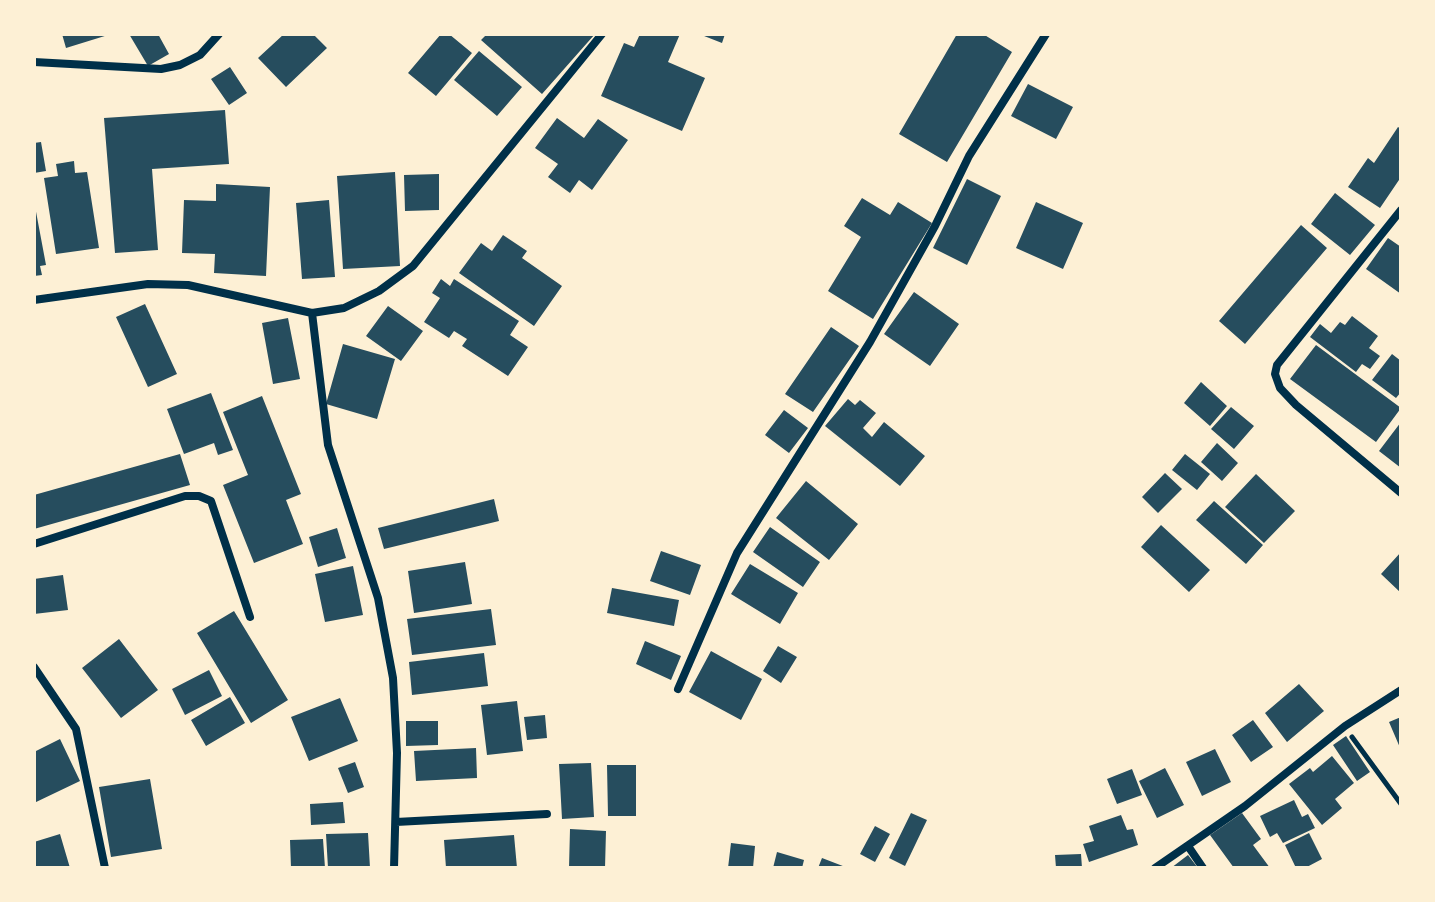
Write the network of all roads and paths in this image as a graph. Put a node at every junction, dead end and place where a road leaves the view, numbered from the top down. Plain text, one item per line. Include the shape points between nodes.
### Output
1 (219, 34) edge
2 (602, 34) edge
3 (1046, 34) edge
4 (34, 62) edge
5 (1401, 210) edge
6 (34, 300) edge
7 (312, 313) junction
8 (1401, 493) edge
9 (34, 544) edge
10 (250, 617) dead end
11 (34, 667) edge
12 (678, 689) dead end
13 (1401, 690) edge
14 (1345, 726) junction
15 (1401, 804) edge
16 (547, 814) dead end
17 (396, 822) junction
18 (1188, 846) junction
19 (105, 868) edge
20 (394, 868) edge
21 (1155, 868) edge
22 (1203, 868) edge

1 - 4 street via 200,55 161,69
2 - 7 street via 413,266 344,308
3 - 12 street via 969,156 870,342 737,553
5 - 8 street via 1275,374 1280,388
6 - 7 street via 148,284 188,285
7 - 17 street via 328,445 387,641 397,738
9 - 10 street via 199,496 211,501
11 - 19 street via 76,729
13 - 14 street
14 - 15 path
14 - 18 street
16 - 17 street
17 - 20 street
18 - 21 street
18 - 22 street

